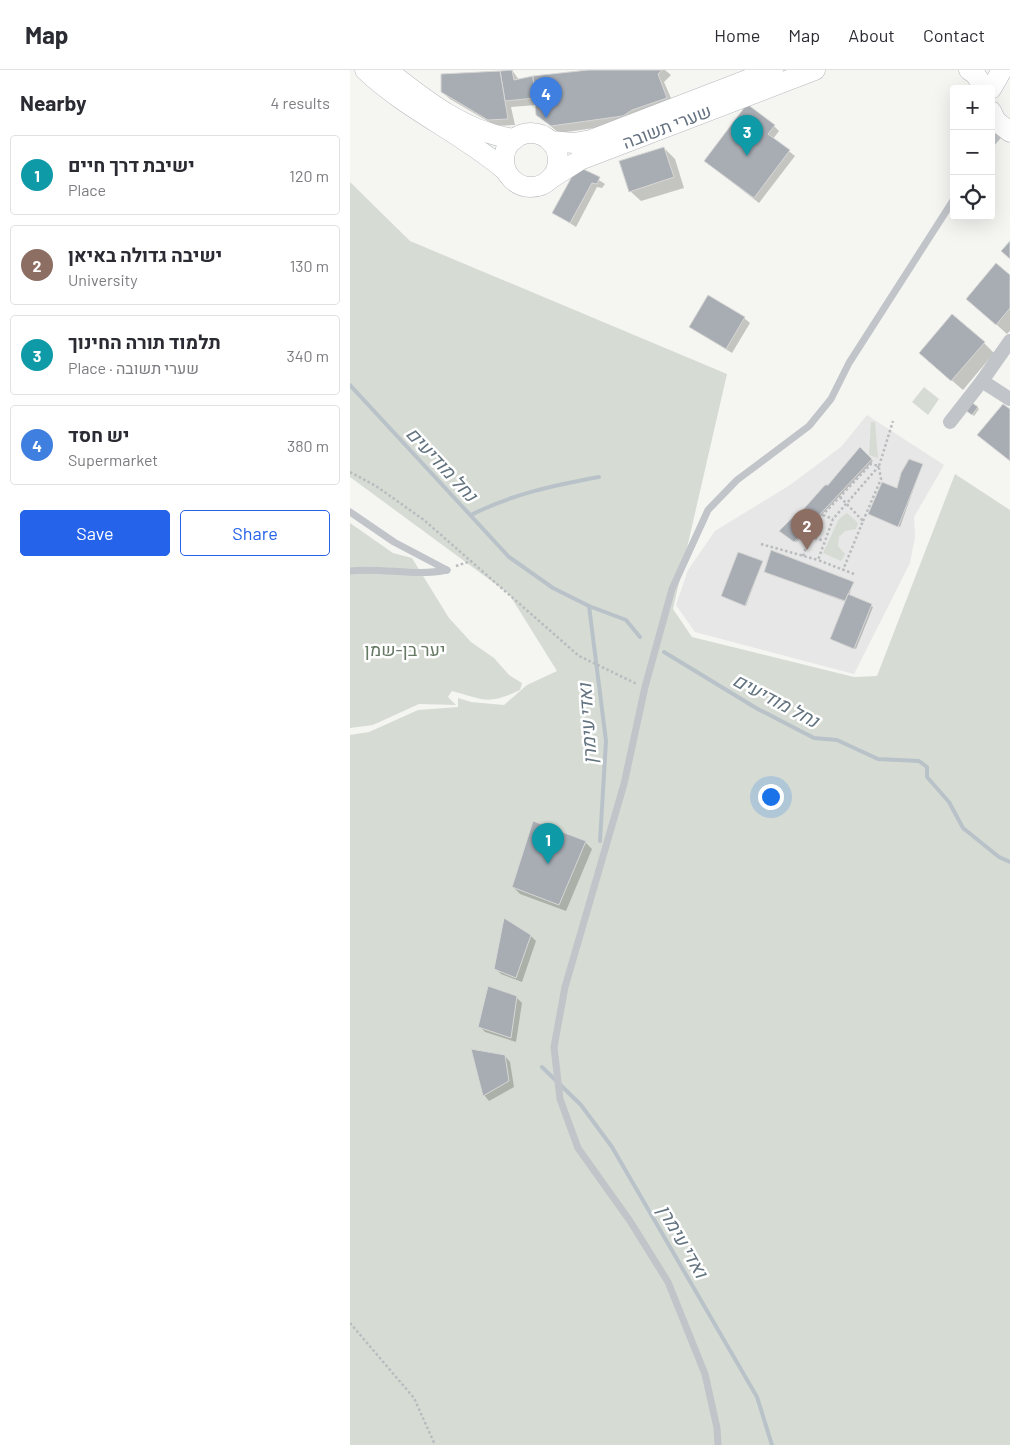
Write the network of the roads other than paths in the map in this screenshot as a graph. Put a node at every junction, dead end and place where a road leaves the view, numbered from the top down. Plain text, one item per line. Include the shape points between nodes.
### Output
1 (365, 70) edge
2 (387, 70) edge
3 (772, 70) edge
4 (815, 70) edge
5 (969, 70) edge
6 (1002, 70) edge
7 (982, 85) edge
8 (993, 85) edge
9 (995, 119) edge
10 (1002, 135) edge
11 (515, 139) junction
12 (550, 141) junction
13 (506, 171) junction
14 (550, 179) junction
15 (950, 204) edge
16 (1010, 341) edge
17 (982, 381) junction
18 (1010, 399) edge
19 (950, 422) dead end
20 (350, 512) edge
21 (350, 571) edge
22 (718, 1445) edge

1 - 13 street via 403,101 484,152
2 - 11 street via 471,128
3 - 12 street, שערי תשובה via 591,140 574,143
4 - 14 street, שערי תשובה via 580,160
5 - 7 street
6 - 8 street
9 - 10 street
11 - 12 street via 531,133
11 - 13 street via 506,150
12 - 14 street via 558,160
13 - 14 street via 521,185 531,187
15 - 22 lane via 849,363 830,399 809,426 738,480 708,510 672,589 645,687 624,784 565,987 554,1047 560,1100 578,1148 668,1282 706,1374
16 - 17 street
17 - 18 street
17 - 19 street
20 - 21 lane via 394,542 447,570 426,574 366,569

